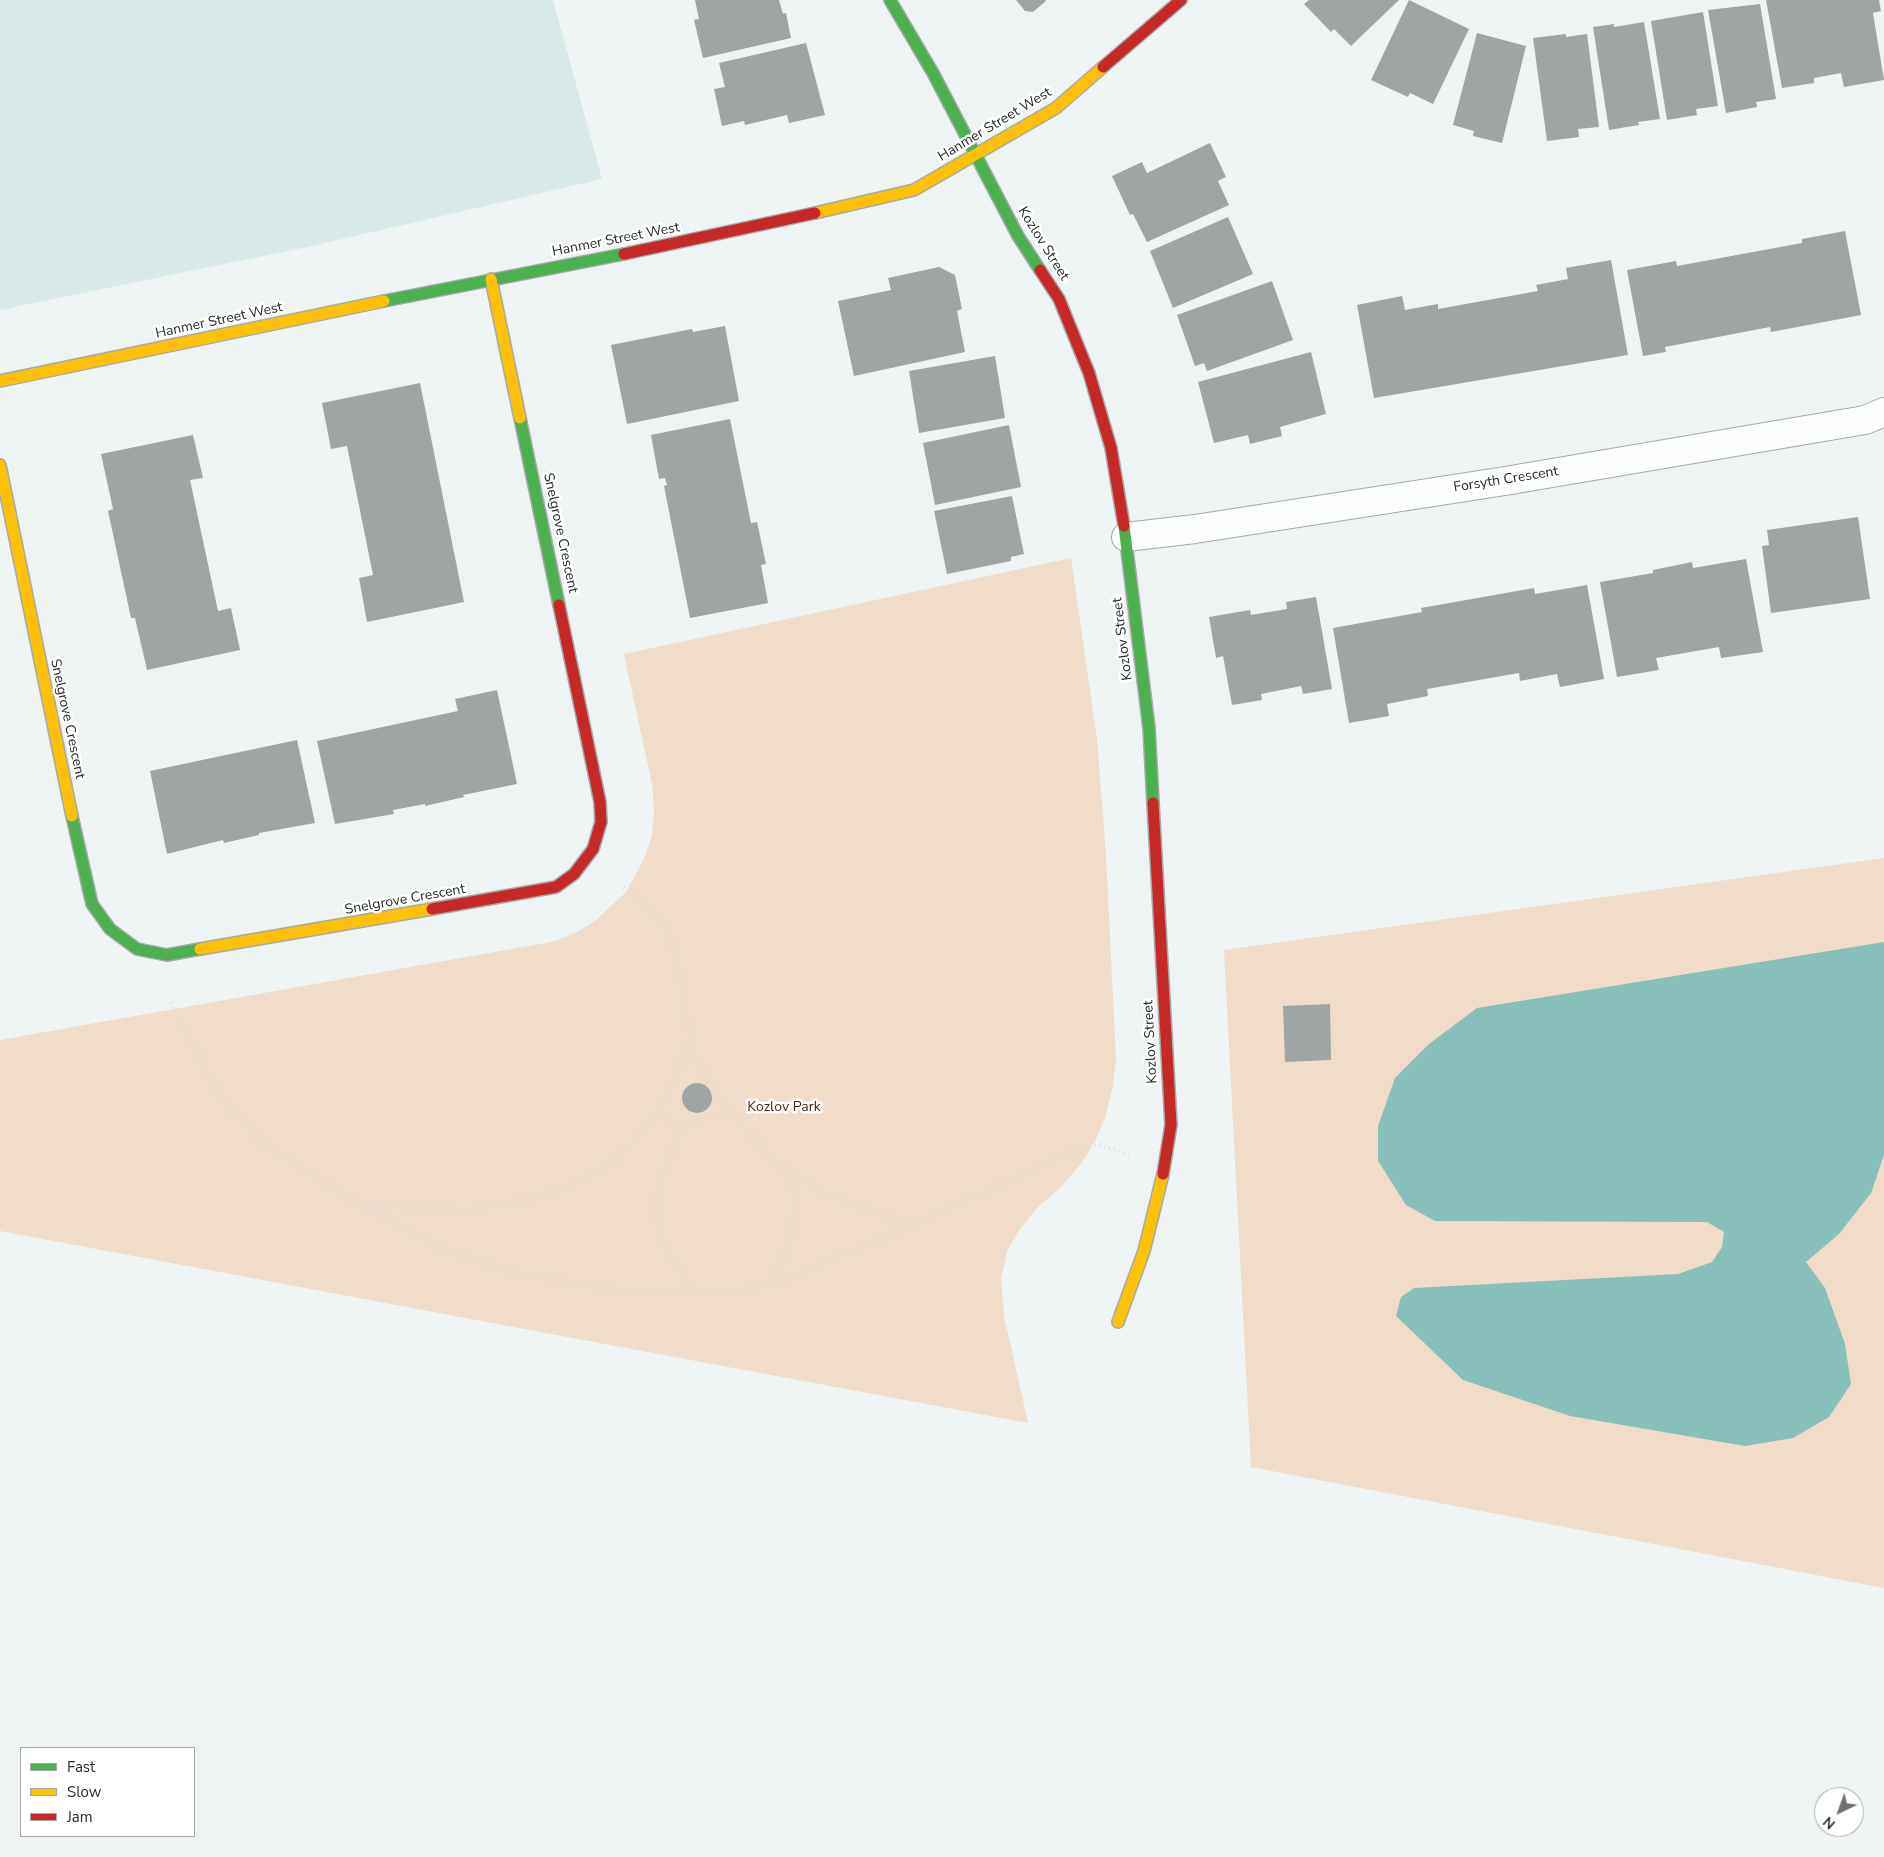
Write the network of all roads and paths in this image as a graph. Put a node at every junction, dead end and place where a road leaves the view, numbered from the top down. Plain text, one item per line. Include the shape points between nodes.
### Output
1 (890, 0) edge
2 (1181, 0) edge
3 (976, 155) junction
4 (491, 279) junction
5 (0, 381) edge
6 (1884, 412) edge
7 (0, 465) edge
8 (1126, 537) junction
9 (624, 887) dead end
10 (171, 1003) dead end
11 (690, 1039) junction
12 (658, 1109) junction
13 (730, 1112) junction
14 (681, 1128) junction
15 (1165, 1168) junction
16 (793, 1174) junction
17 (362, 1204) junction
18 (910, 1225) junction
19 (768, 1284) junction
20 (695, 1292) junction
21 (1118, 1322) dead end

1 - 3 street, Kozlov Street
2 - 3 street, Hanmer Street West via 1056,108
3 - 4 street, Hanmer Street West via 914,190 691,241
3 - 8 street, Kozlov Street via 1018,236 1059,299 1089,373 1111,448
4 - 5 street, Hanmer Street West
4 - 7 street, Snelgrove Crescent via 600,802 601,822 593,849 574,874 556,887 167,955 137,949 110,929 92,904 84,876
6 - 8 street, Forsyth Crescent via 1865,420 1496,482
8 - 15 street, Kozlov Street via 1148,728 1156,839 1170,1125
9 - 11 path via 665,926 675,952
10 - 17 path via 222,1100 266,1146
11 - 12 path via 675,1078
11 - 13 path via 694,1056
12 - 14 path
12 - 17 path via 633,1143 611,1163 586,1178 533,1198 470,1210
13 - 14 path via 704,1117
13 - 16 path via 779,1165
14 - 20 path via 658,1187 656,1216 664,1246
15 - 18 path via 1098,1144 1078,1149
15 - 21 street, Kozlov Street via 1144,1251
16 - 18 path via 826,1194
16 - 19 path via 792,1230 784,1257
17 - 20 path via 445,1250 526,1275 633,1292
18 - 19 path
19 - 20 path via 735,1292

